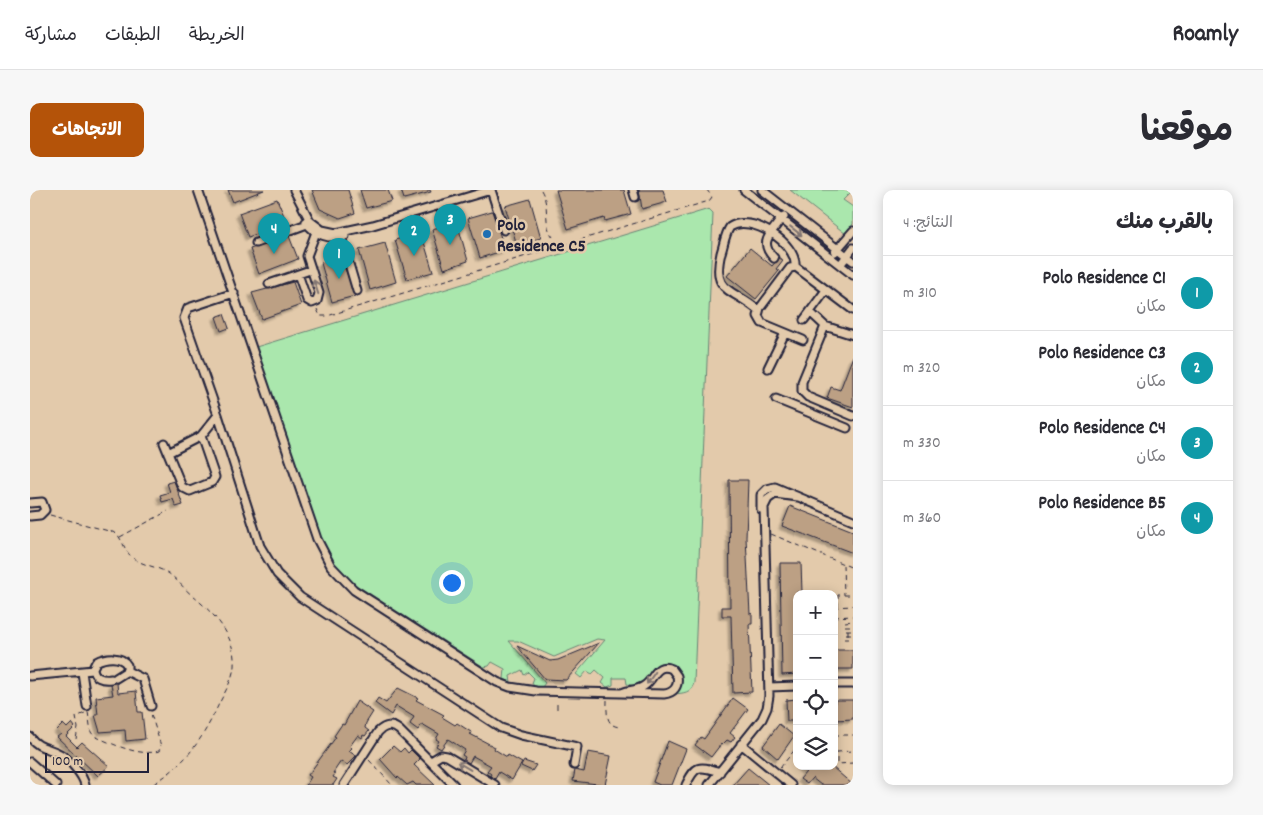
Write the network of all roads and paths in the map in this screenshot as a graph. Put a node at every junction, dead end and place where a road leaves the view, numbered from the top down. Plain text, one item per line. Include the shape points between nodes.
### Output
1 (198, 190) edge
2 (491, 190) edge
3 (541, 190) edge
4 (708, 190) edge
5 (744, 190) edge
6 (762, 190) edge
7 (295, 193) edge
8 (787, 210) junction
9 (781, 219) junction
10 (307, 224) junction
11 (373, 225) junction
12 (504, 230) dead end
13 (853, 231) edge
14 (316, 232) junction
15 (772, 233) junction
16 (341, 237) junction
17 (553, 237) dead end
18 (850, 241) edge
19 (256, 243) dead end
20 (853, 248) edge
21 (838, 249) junction
22 (774, 258) dead end
23 (830, 258) junction
24 (850, 259) edge
25 (840, 265) junction
26 (795, 267) junction
27 (310, 270) junction
28 (298, 274) junction
29 (853, 275) edge
30 (269, 284) dead end
31 (826, 290) junction
32 (357, 291) dead end
33 (234, 293) junction
34 (317, 308) dead end
35 (759, 310) junction
36 (853, 310) edge
37 (810, 312) junction
38 (804, 320) dead end
39 (825, 326) junction
40 (785, 333) junction
41 (853, 334) edge
42 (803, 340) dead end
43 (768, 368) dead end
44 (808, 397) junction
45 (776, 399) dead end
46 (803, 410) junction
47 (218, 415) junction
48 (853, 416) edge
49 (847, 428) dead end
50 (201, 436) junction
51 (164, 443) dead end
52 (168, 453) junction
53 (30, 503) edge
54 (168, 511) dead end
55 (44, 513) junction
56 (30, 516) edge
57 (853, 520) edge
58 (763, 531) junction
59 (120, 537) junction
60 (843, 564) junction
61 (853, 568) edge
62 (838, 595) edge
63 (844, 595) junction
64 (853, 595) edge
65 (853, 606) edge
66 (838, 607) edge
67 (849, 616) junction
68 (853, 616) edge
69 (838, 617) edge
70 (853, 621) edge
71 (847, 622) junction
72 (847, 626) junction
73 (853, 626) edge
74 (848, 630) junction
75 (853, 630) edge
76 (847, 634) junction
77 (853, 634) edge
78 (844, 639) dead end
79 (848, 639) junction
80 (853, 639) edge
81 (93, 670) junction
82 (127, 671) junction
83 (82, 672) junction
84 (30, 676) edge
85 (838, 684) edge
86 (853, 684) edge
87 (793, 686) edge
88 (769, 687) junction
89 (558, 691) junction
90 (607, 692) junction
91 (624, 692) junction
92 (150, 706) dead end
93 (557, 708) dead end
94 (87, 709) junction
95 (152, 714) dead end
96 (620, 727) dead end
97 (838, 735) edge
98 (853, 735) edge
99 (30, 737) edge
100 (76, 739) dead end
101 (741, 744) junction
102 (838, 751) edge
103 (853, 751) edge
104 (793, 752) edge
105 (363, 754) junction
106 (431, 761) junction
107 (30, 762) edge
108 (853, 763) edge
109 (838, 764) edge
110 (574, 765) dead end
111 (720, 772) junction
112 (776, 772) junction
113 (30, 784) edge
114 (33, 785) edge
115 (56, 785) edge
116 (84, 785) edge
117 (152, 785) edge
118 (344, 785) edge
119 (392, 785) edge
120 (454, 785) edge
121 (495, 785) edge
122 (686, 785) edge
123 (709, 785) edge
124 (791, 785) edge

1 - 33 street
2 - 11 street
2 - 12 street
3 - 17 path via 547,203 547,227
4 - 34 path via 712,197 709,201 327,316 320,316
5 - 9 street
6 - 8 street
7 - 10 street
7 - 11 street via 310,221 327,231 341,233
8 - 9 street
8 - 21 street
9 - 15 street
9 -> 23 street
10 - 14 street
10 - 19 street
11 - 16 street
13 - 18 street
14 - 16 street
14 - 27 street via 307,252
15 - 22 street via 765,247
15 - 26 street via 793,254
15 - 35 street via 743,223 734,224 727,231 717,269 723,286
16 - 32 street
18 - 21 street
20 - 24 street
21 - 23 street
21 - 24 street
23 - 25 street
24 - 25 street
25 - 29 street
26 - 31 street
26 - 35 street via 788,269
27 - 28 street
28 -> 27 street via 307,300 315,302 319,295
28 - 30 street
31 - 36 street
31 - 37 street
33 - 47 street via 192,306 184,314
33 - 89 street via 316,539 338,575 362,596 497,682 523,690
35 - 40 street via 762,324
37 - 38 street
37 - 39 street
39 - 41 street
39 - 44 street via 801,385
40 - 42 street
40 - 43 street
44 - 46 street
44 - 48 street
45 - 46 street
46 - 49 street
47 - 50 street
47 - 110 street via 260,546 288,586 501,728 577,747
50 - 52 street
50 - 52 street via 215,474 209,483 190,491 184,489
51 - 52 street
53 - 55 street via 42,502
54 - 59 path
55 - 56 street
55 - 59 path via 113,532
57 - 58 street via 781,493 773,495 764,504
58 - 60 path
58 - 88 street
59 - 117 path via 131,556 169,574 215,615 224,628 233,657 229,684 199,743 179,767
60 - 61 path
60 - 63 path
62 - 63 path
63 - 64 path
65 - 66 path
67 - 68 path
67 - 69 path
67 - 71 path
70 - 71 path
71 - 72 path
72 - 73 path
72 - 74 path
74 - 75 path
74 - 76 path
76 - 77 path
76 - 79 path
78 - 79 path
79 - 80 path
81 - 82 street via 100,678 114,678
81 - 82 street via 99,660 118,658 126,662
81 - 83 street
82 - 92 street via 143,679
83 - 84 street
83 - 94 street
85 - 86 street
87 - 88 street
88 - 101 street via 765,714
89 - 90 street
89 - 93 path
90 - 91 street
90 - 96 path via 607,718 612,725
91 -> 91 street via 667,693 676,687 677,676 672,669 662,667 644,686
94 - 95 path via 94,736 148,753 159,752 161,748
94 - 100 path via 76,717
97 - 98 path
99 - 116 street via 39,747 64,757
101 - 111 street
101 - 112 street
102 - 103 path
104 - 112 path
105 - 106 street via 381,728 391,726
105 - 118 street
105 - 119 path
106 - 120 street
121 -> 106 street via 447,756 441,755
107 - 115 street
108 - 109 path
111 - 122 street via 697,768
111 - 123 street
112 - 124 street
113 - 114 path

